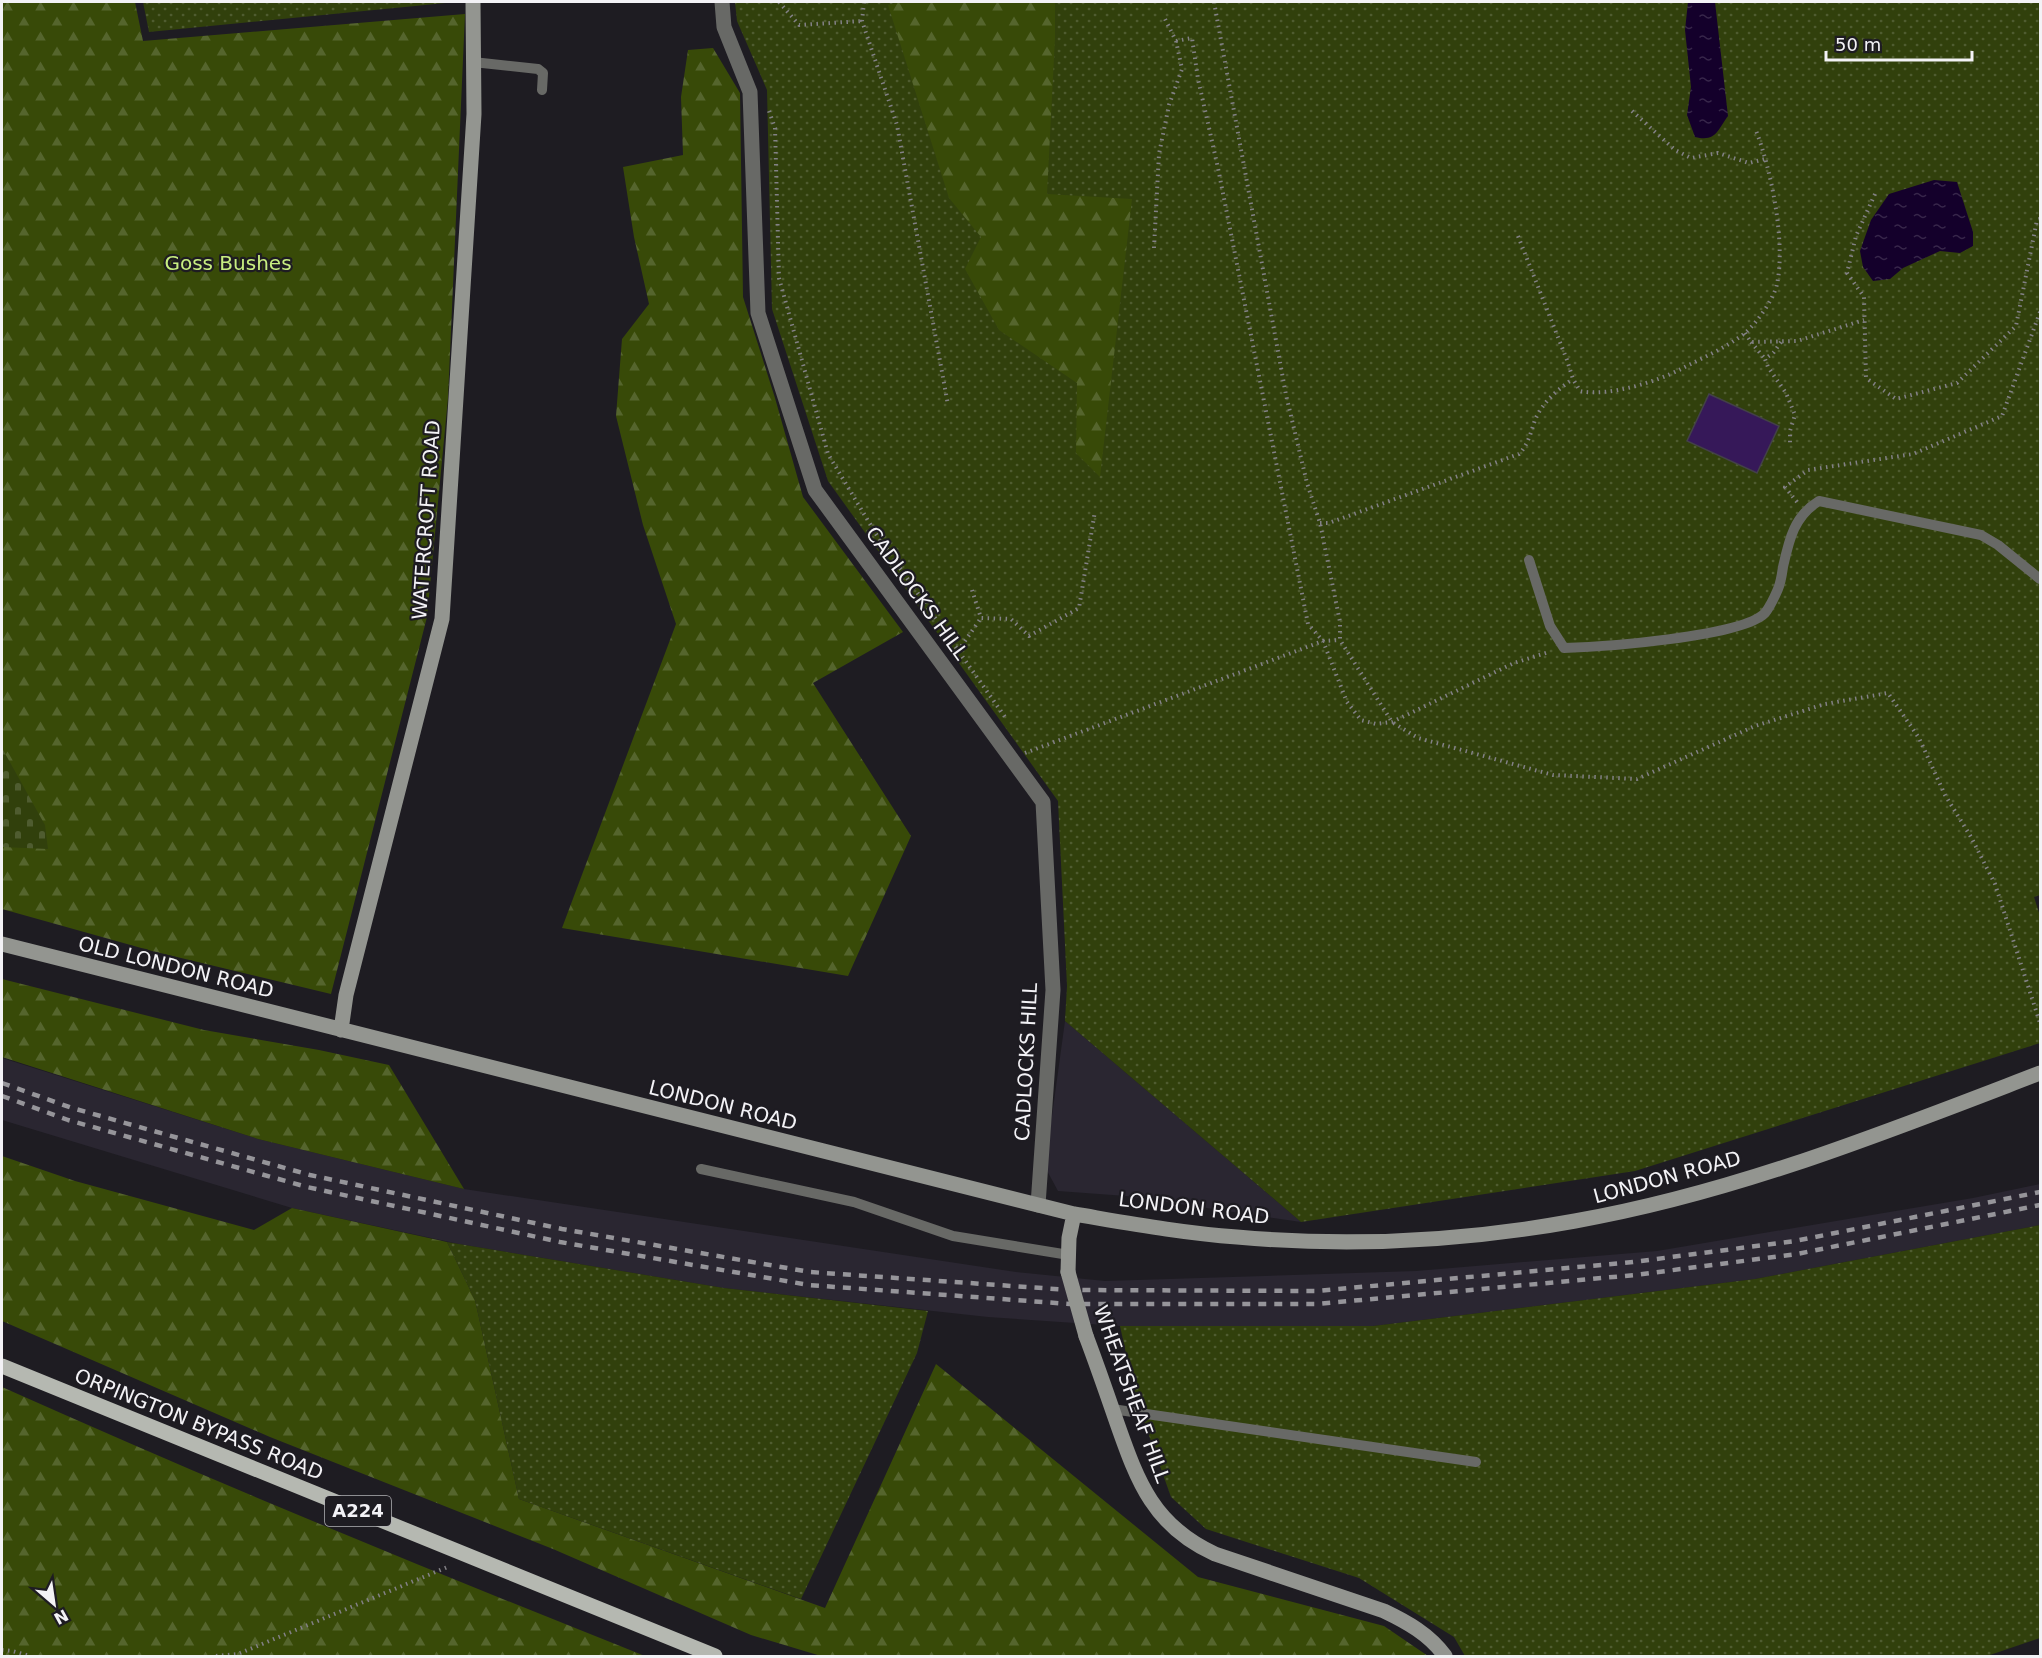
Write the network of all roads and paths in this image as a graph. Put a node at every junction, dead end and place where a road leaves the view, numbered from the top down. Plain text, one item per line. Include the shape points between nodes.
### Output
1 (473, 2) edge
2 (722, 2) edge
3 (779, 2) edge
4 (864, 2) edge
5 (1214, 2) edge
6 (1164, 17) dead end
7 (862, 21) junction
8 (1176, 40) junction
9 (473, 62) junction
10 (542, 90) dead end
11 (768, 108) dead end
12 (1632, 111) dead end
13 (1755, 128) dead end
14 (1765, 159) junction
15 (1875, 194) dead end
16 (2040, 219) edge
17 (1518, 236) dead end
18 (1154, 248) dead end
19 (2040, 312) edge
20 (1864, 320) junction
21 (1745, 333) junction
22 (1782, 341) junction
23 (1751, 342) junction
24 (1765, 359) junction
25 (1573, 379) junction
26 (948, 405) dead end
27 (1790, 444) dead end
28 (1095, 511) dead end
29 (1805, 511) junction
30 (1320, 523) junction
31 (1528, 560) dead end
32 (2040, 579) edge
33 (972, 590) dead end
34 (981, 618) junction
35 (1340, 640) junction
36 (1323, 641) junction
37 (1564, 648) junction
38 (958, 651) junction
39 (1392, 722) junction
40 (1010, 724) dead end
41 (1022, 742) dead end
42 (1029, 752) junction
43 (1012, 758) junction
44 (2, 944) edge
45 (2040, 1023) edge
46 (341, 1030) junction
47 (2040, 1074) edge
48 (701, 1169) dead end
49 (1038, 1205) junction
50 (1074, 1214) junction
51 (1069, 1256) junction
52 (2, 1366) edge
53 (1112, 1409) junction
54 (1476, 1462) dead end
55 (470, 1557) junction
56 (2, 1650) edge
57 (30, 1656) edge
58 (216, 1656) edge
59 (715, 1656) edge
60 (1444, 1656) edge

1 - 9 street, WATERCROFT ROAD
2 - 43 street, CADLOCKS HILL via 724,27 750,92 758,313 815,489
3 - 7 path via 799,25
4 - 7 path
5 - 30 path via 1286,395
6 - 8 path
7 - 26 path via 897,125
8 - 18 path via 1182,69 1169,105 1159,154
8 - 36 path via 1192,38 1308,624
9 - 10 lane via 538,69 543,73
9 - 46 street, WATERCROFT ROAD via 474,114 442,619 346,994
11 - 38 path via 774,128 779,278 828,454 876,534
12 - 14 path via 1675,150 1691,158 1718,153 1749,163
13 - 14 path
14 - 21 path via 1776,206 1777,284 1771,301
15 - 20 path via 1856,236 1847,273 1864,297
16 - 20 path via 2016,326 1957,383 1896,399 1866,378
17 - 25 path
19 - 29 path via 2002,416 1913,454 1808,470 1785,487
20 - 22 path via 1797,341
21 - 23 path
21 - 25 path via 1649,383 1593,394 1580,391
22 - 23 path
22 - 24 path
23 - 24 path
24 - 27 path via 1795,415
25 - 30 path via 1557,389 1537,417 1525,449 1519,454
28 - 34 path via 1079,608 1029,636 1011,619
29 - 32 lane via 1819,501 1981,536 1998,544
29 - 37 lane via 1792,533 1779,587 1764,613 1745,625 1597,648
30 - 35 path via 1340,622
31 - 37 lane via 1550,626
33 - 34 path
34 - 38 path
35 - 36 path
35 - 39 path
36 - 39 path via 1347,702 1361,720 1376,724
36 - 42 path
37 - 39 path via 1514,663
38 - 40 path
39 - 45 path via 1418,738 1553,775 1637,779 1755,726 1825,704 1888,693 1919,738 1945,795 1995,884
41 - 42 path
42 - 43 path
43 - 49 street, CADLOCKS HILL via 1043,802 1053,990
44 - 46 street, OLD LONDON ROAD
46 - 49 street, LONDON ROAD
47 - 50 street, LONDON ROAD via 1850,1144 1714,1188 1646,1207 1539,1227 1396,1240 1240,1238
48 - 51 lane via 854,1202 953,1236
49 - 50 street, LONDON ROAD
50 - 51 street, WHEATSHEAF HILL
51 - 53 street, WHEATSHEAF HILL, bridge via 1068,1272
52 - 55 main road, ORPINGTON BYPASS ROAD / A224
53 - 54 lane
53 - 60 street, WHEATSHEAF HILL via 1140,1485 1156,1509 1185,1537 1232,1561 1384,1611 1424,1634
55 - 58 path via 238,1653
55 - 59 main road, ORPINGTON BYPASS ROAD / A224
56 - 57 path

